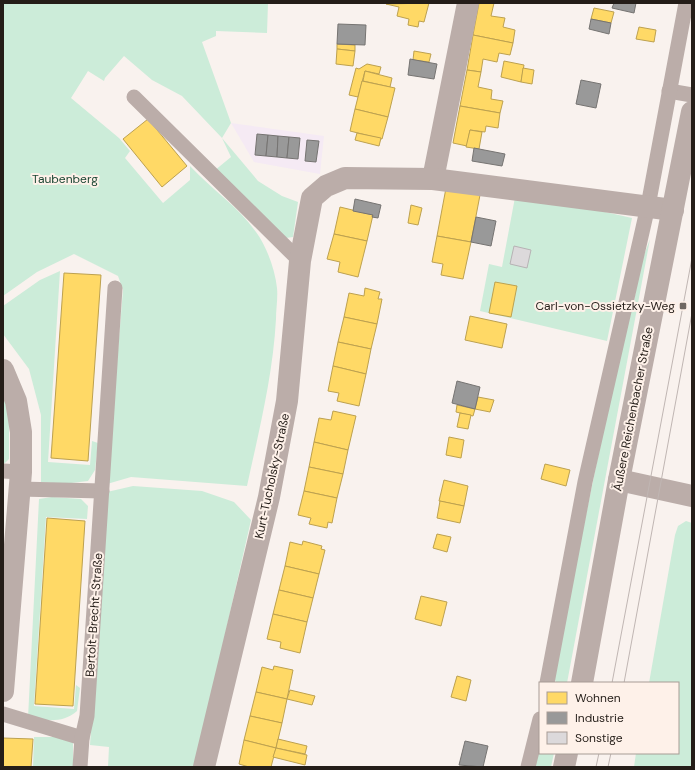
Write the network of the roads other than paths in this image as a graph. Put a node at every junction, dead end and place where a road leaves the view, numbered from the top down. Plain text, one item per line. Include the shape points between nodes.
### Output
1 (468, 3) edge
2 (686, 3) edge
3 (669, 91) junction
4 (692, 95) edge
5 (134, 97) dead end
6 (692, 112) edge
7 (433, 179) junction
8 (648, 206) junction
9 (673, 210) junction
10 (300, 261) junction
11 (115, 288) dead end
12 (3, 370) edge
13 (14, 477) edge
14 (618, 480) junction
15 (102, 492) junction
16 (692, 496) edge
17 (5, 629) edge
18 (547, 682) edge
19 (582, 682) edge
20 (3, 690) edge
21 (3, 714) edge
22 (539, 723) edge
23 (82, 738) junction
24 (567, 754) edge
25 (80, 767) edge
26 (204, 767) edge
27 (528, 767) edge
28 (564, 767) edge

1 - 7 street
2 - 3 lane
3 - 4 lane
3 - 8 lane
5 - 10 lane
6 - 9 street, Äußere Reichenbacher Straße
7 - 8 street
7 - 10 street, Kurt-Tucholsky-Straße via 345,178 326,186 312,198
8 - 9 street
8 - 18 lane via 585,482
9 - 14 street, Äußere Reichenbacher Straße
10 - 26 street, Kurt-Tucholsky-Straße via 287,401 269,497
11 - 15 lane, Bertolt-Brecht-Straße
12 - 13 street via 16,402 21,432
13 - 15 lane
13 - 17 street
14 - 16 street
14 - 19 street, Äußere Reichenbacher Straße
15 - 23 lane, Bertolt-Brecht-Straße via 87,716
17 - 20 street
21 - 23 lane
22 - 27 lane
23 - 25 lane, Bertolt-Brecht-Straße
24 - 28 street

